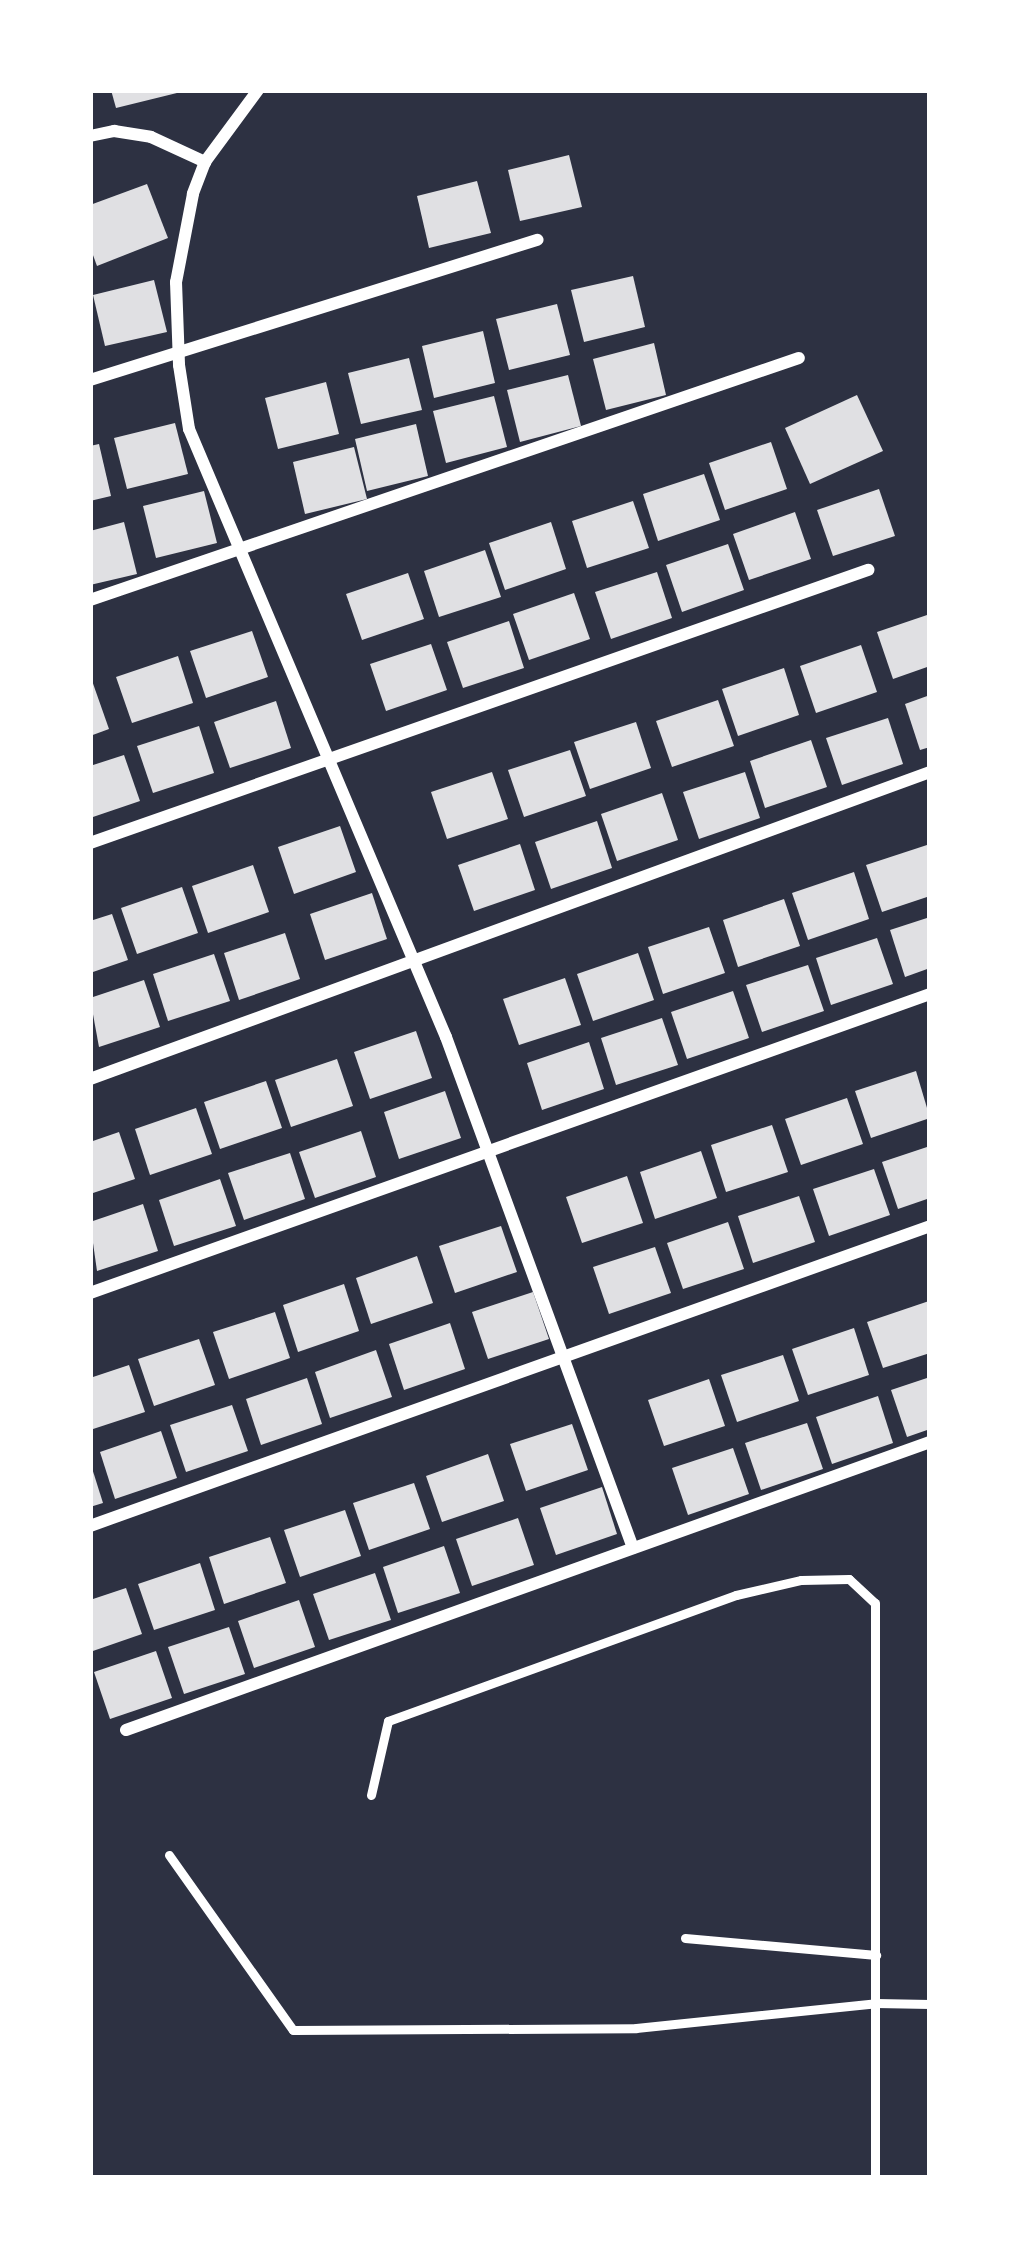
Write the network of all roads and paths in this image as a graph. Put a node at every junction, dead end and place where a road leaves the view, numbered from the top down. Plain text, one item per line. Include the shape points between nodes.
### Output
1 (258, 90) edge
2 (90, 136) edge
3 (205, 162) junction
4 (538, 240) dead end
5 (180, 352) junction
6 (799, 358) dead end
7 (90, 380) edge
8 (240, 549) junction
9 (868, 570) dead end
10 (90, 600) edge
11 (330, 759) junction
12 (930, 772) edge
13 (90, 843) edge
14 (414, 961) junction
15 (930, 994) edge
16 (90, 1079) edge
17 (488, 1152) junction
18 (930, 1226) edge
19 (90, 1293) edge
20 (563, 1357) junction
21 (930, 1442) edge
22 (90, 1526) edge
23 (632, 1548) junction
24 (126, 1730) dead end
25 (371, 1795) dead end
26 (169, 1856) dead end
27 (685, 1939) dead end
28 (876, 1955) junction
29 (876, 2003) junction
30 (930, 2004) edge
31 (875, 2178) edge

1 - 3 street
2 - 3 street via 151,137
3 - 5 street via 176,283
4 - 5 street
5 - 7 street
5 - 8 street via 189,429
6 - 8 street
8 - 10 street
8 - 11 street
9 - 11 street
11 - 13 street
11 - 14 street
12 - 14 street
14 - 16 street
14 - 17 street
15 - 17 street
17 - 19 street
17 - 20 street
18 - 20 street
20 - 22 street
20 - 23 street
21 - 23 street
23 - 24 street
25 - 28 lane via 388,1721 736,1594 849,1579 875,1603
26 - 29 lane via 293,2030 636,2028
27 - 28 lane
28 - 29 lane
29 - 30 lane
29 - 31 lane

